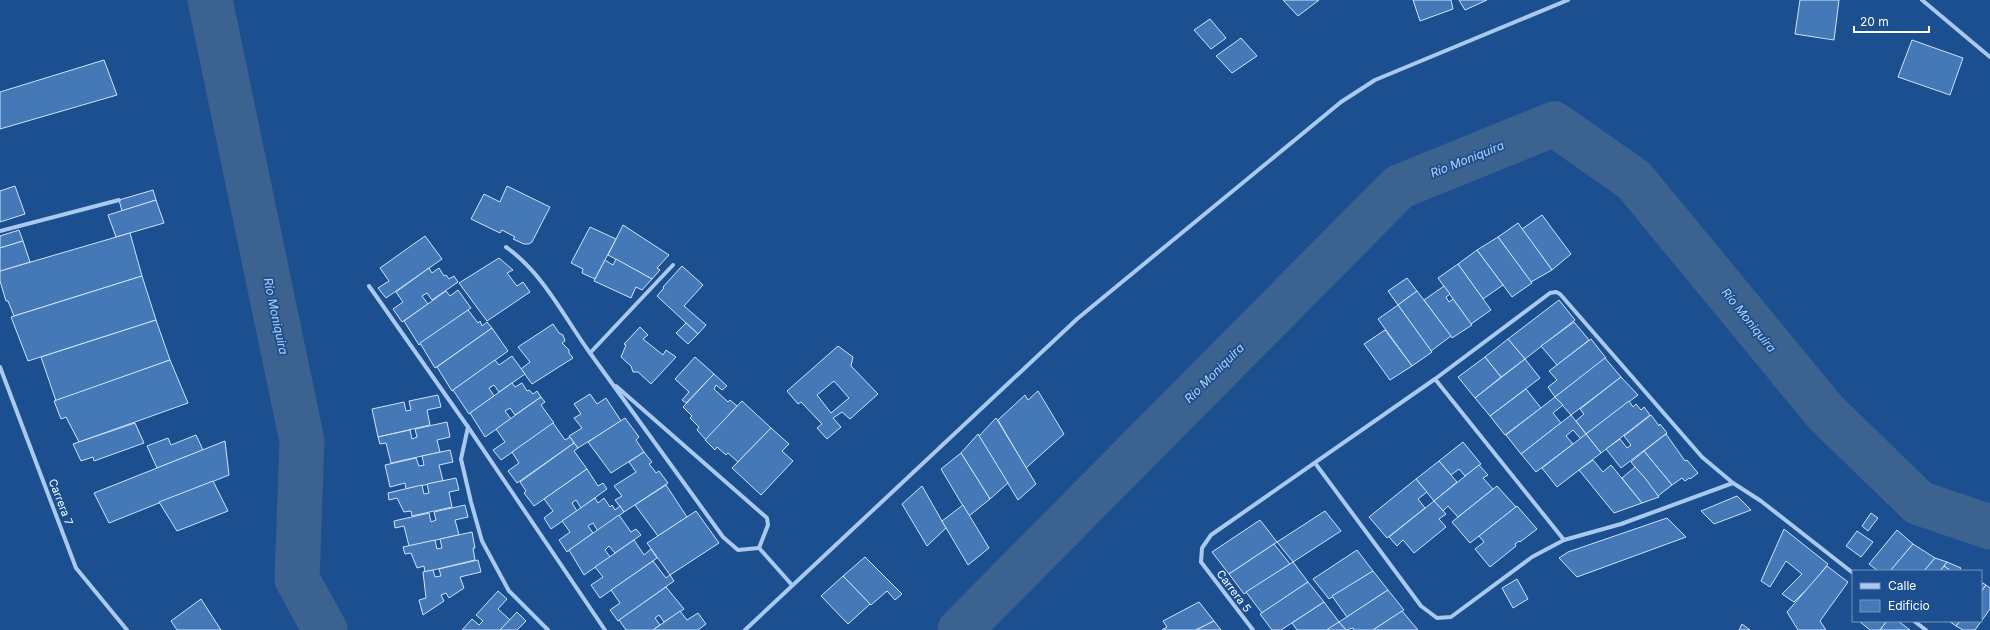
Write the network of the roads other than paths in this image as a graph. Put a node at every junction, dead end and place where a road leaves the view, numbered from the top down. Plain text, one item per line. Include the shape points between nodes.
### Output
1 (1568, 0) edge
2 (1922, 0) edge
3 (1990, 57) edge
4 (119, 200) dead end
5 (0, 231) edge
6 (506, 248) dead end
7 (673, 265) dead end
8 (369, 286) dead end
9 (590, 353) junction
10 (0, 367) edge
11 (1435, 379) junction
12 (610, 380) junction
13 (468, 427) junction
14 (1315, 463) junction
15 (1733, 483) junction
16 (1564, 540) junction
17 (759, 548) junction
18 (1852, 572) edge
19 (792, 585) junction
20 (1915, 622) edge
21 (127, 630) edge
22 (548, 630) edge
23 (605, 630) edge
24 (745, 630) edge
25 (1253, 630) edge
26 (1926, 630) edge

1 - 19 street via 1375,80 1341,102 1077,319
2 - 3 street
4 - 5 street
6 - 9 street via 517,255 536,275
7 - 9 street
8 - 13 street
9 - 12 street
10 - 21 street, Carrera 7 via 76,568
11 - 14 street
11 - 15 street via 1550,293 1556,292 1702,457
11 - 16 street
12 - 17 street via 723,537 738,550
12 - 17 street via 767,518 768,525
13 - 22 street via 461,459 482,541 509,590
13 - 23 street
14 - 16 street via 1421,606 1438,618 1451,617 1532,557
14 - 25 street, Carrera 5 via 1211,535 1202,548 1201,562
15 - 16 street via 1621,524
15 - 18 street
17 - 19 street
19 - 24 street
20 - 26 street

